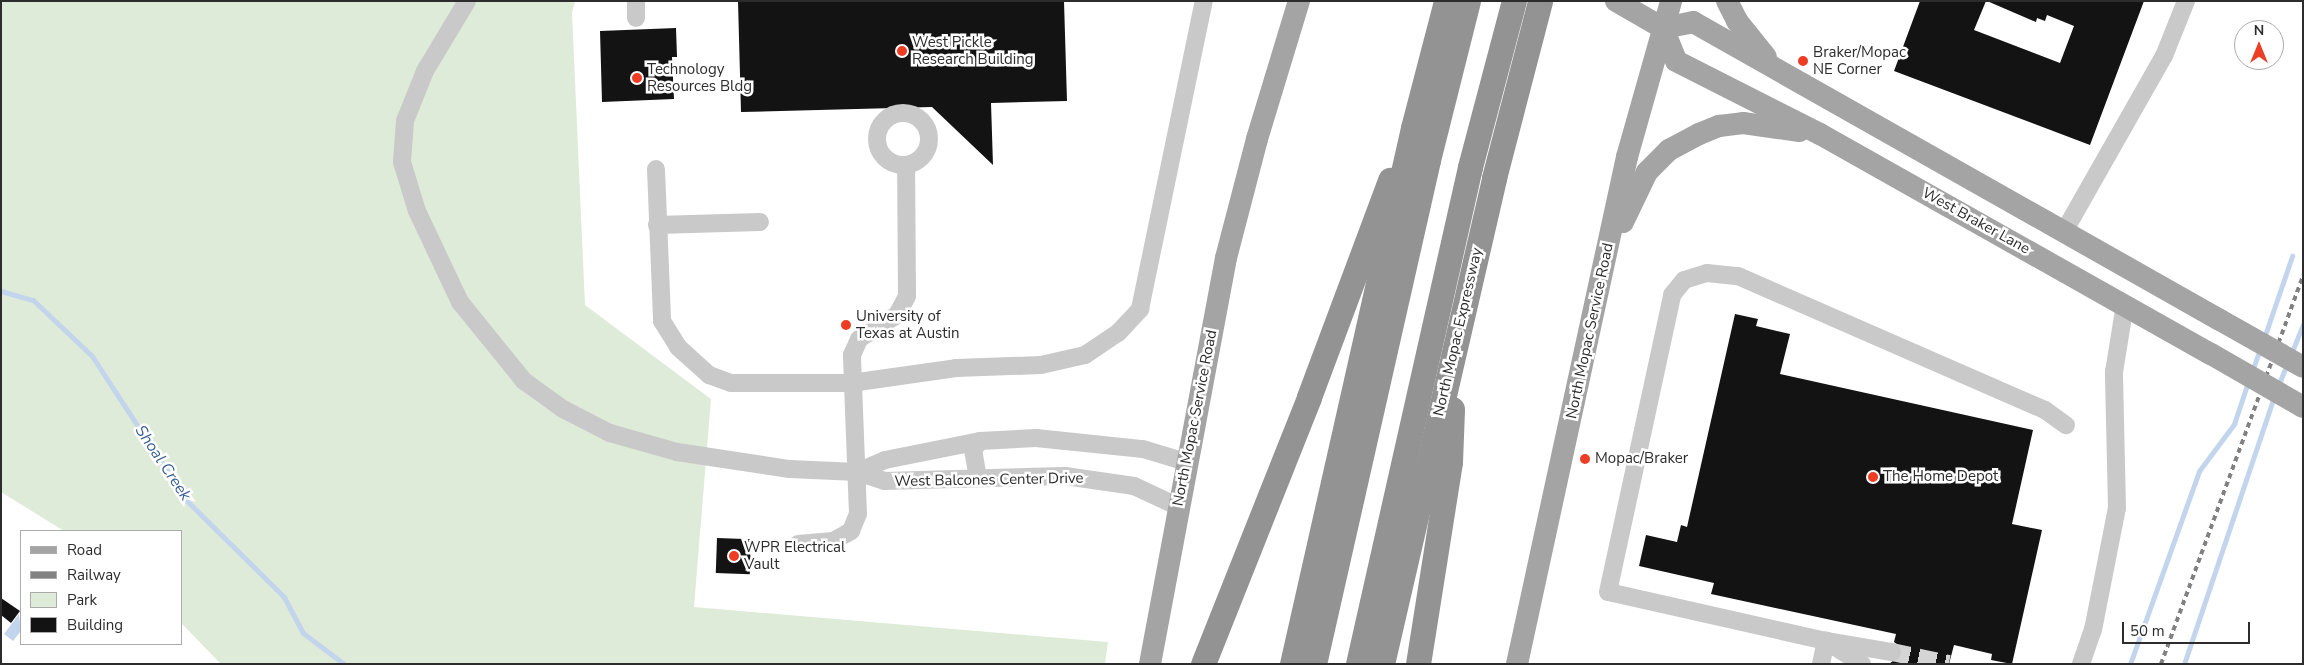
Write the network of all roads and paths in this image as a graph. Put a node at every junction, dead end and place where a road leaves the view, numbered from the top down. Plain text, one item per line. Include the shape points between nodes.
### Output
1 (467, 1) edge
2 (1204, 1) edge
3 (1446, 1) edge
4 (1468, 1) edge
5 (1514, 1) edge
6 (1540, 1) edge
7 (1616, 1) edge
8 (1671, 1) edge
9 (1727, 1) edge
10 (2186, 1) edge
11 (1296, 7) edge
12 (1663, 28) junction
13 (1773, 66) junction
14 (1413, 128) junction
15 (1820, 134) junction
16 (906, 165) dead end
17 (656, 169) dead end
18 (760, 222) dead end
19 (658, 224) junction
20 (2065, 230) junction
21 (1606, 260) junction
22 (2125, 304) junction
23 (1456, 340) junction
24 (2303, 367) edge
25 (851, 383) junction
26 (2303, 407) edge
27 (2066, 425) dead end
28 (980, 441) junction
29 (1186, 462) junction
30 (857, 472) junction
31 (978, 478) junction
32 (1177, 506) junction
33 (798, 544) dead end
34 (1826, 642) junction
35 (1892, 652) tunnel mouth
36 (1150, 664) edge
37 (1203, 664) edge
38 (1292, 664) edge
39 (1314, 664) edge
40 (1358, 664) edge
41 (1382, 664) edge
42 (1418, 664) edge
43 (1517, 664) edge
44 (1821, 664) edge
45 (1862, 664) edge
46 (2082, 664) edge

1 - 30 street, West Balcones Center Drive via 425,71 406,121 402,162 417,211 460,302 495,348 524,381 563,409 610,433 677,452 790,468
2 - 25 street via 1140,310 1118,333 1085,355 1041,365 956,368
3 - 14 highway
4 - 39 highway via 1428,160
5 - 40 highway via 1470,167
6 - 23 highway, North Mopac Expressway
7 - 12 main road
8 - 12 main road, North Mopac Service Road
9 - 13 main road via 1737,21
10 - 20 street via 2164,56
11 - 29 main road, North Mopac Service Road via 1226,258
12 - 13 main road via 1691,20
12 - 15 main road, West Braker Lane via 1676,61
12 - 21 main road, North Mopac Service Road via 1627,157
13 - 20 main road
14 - 37 highway via 1375,214 1309,397
14 - 38 highway
15 - 21 main road via 1743,123 1712,129 1669,150 1647,172
15 - 22 main road, West Braker Lane
16 - 25 street via 907,296 897,315 859,339 852,355
17 - 19 street
18 - 19 street
19 - 25 street via 662,321 678,347 708,375 731,383
20 - 24 main road, bridge
21 - 43 main road, North Mopac Service Road
22 - 26 main road, West Braker Lane, bridge
22 - 46 street via 2114,372 2117,508 2094,630
23 - 41 highway, North Mopac Expressway
23 - 42 highway via 1450,462
25 - 30 street
27 - 34 street via 2045,410 1738,276 1707,273 1684,280 1672,295 1608,592
28 - 29 street, West Balcones Center Drive via 1036,438 1090,442 1142,449
28 - 30 street, West Balcones Center Drive via 885,460
28 - 31 street via 973,450
29 - 32 main road, North Mopac Service Road
30 - 31 street, West Balcones Center Drive via 884,481
30 - 33 street via 858,514 850,530 833,541
31 - 32 street, West Balcones Center Drive via 1065,476 1108,481 1134,486
32 - 36 main road, North Mopac Service Road
34 - 35 street
34 - 44 street
34 - 45 street

